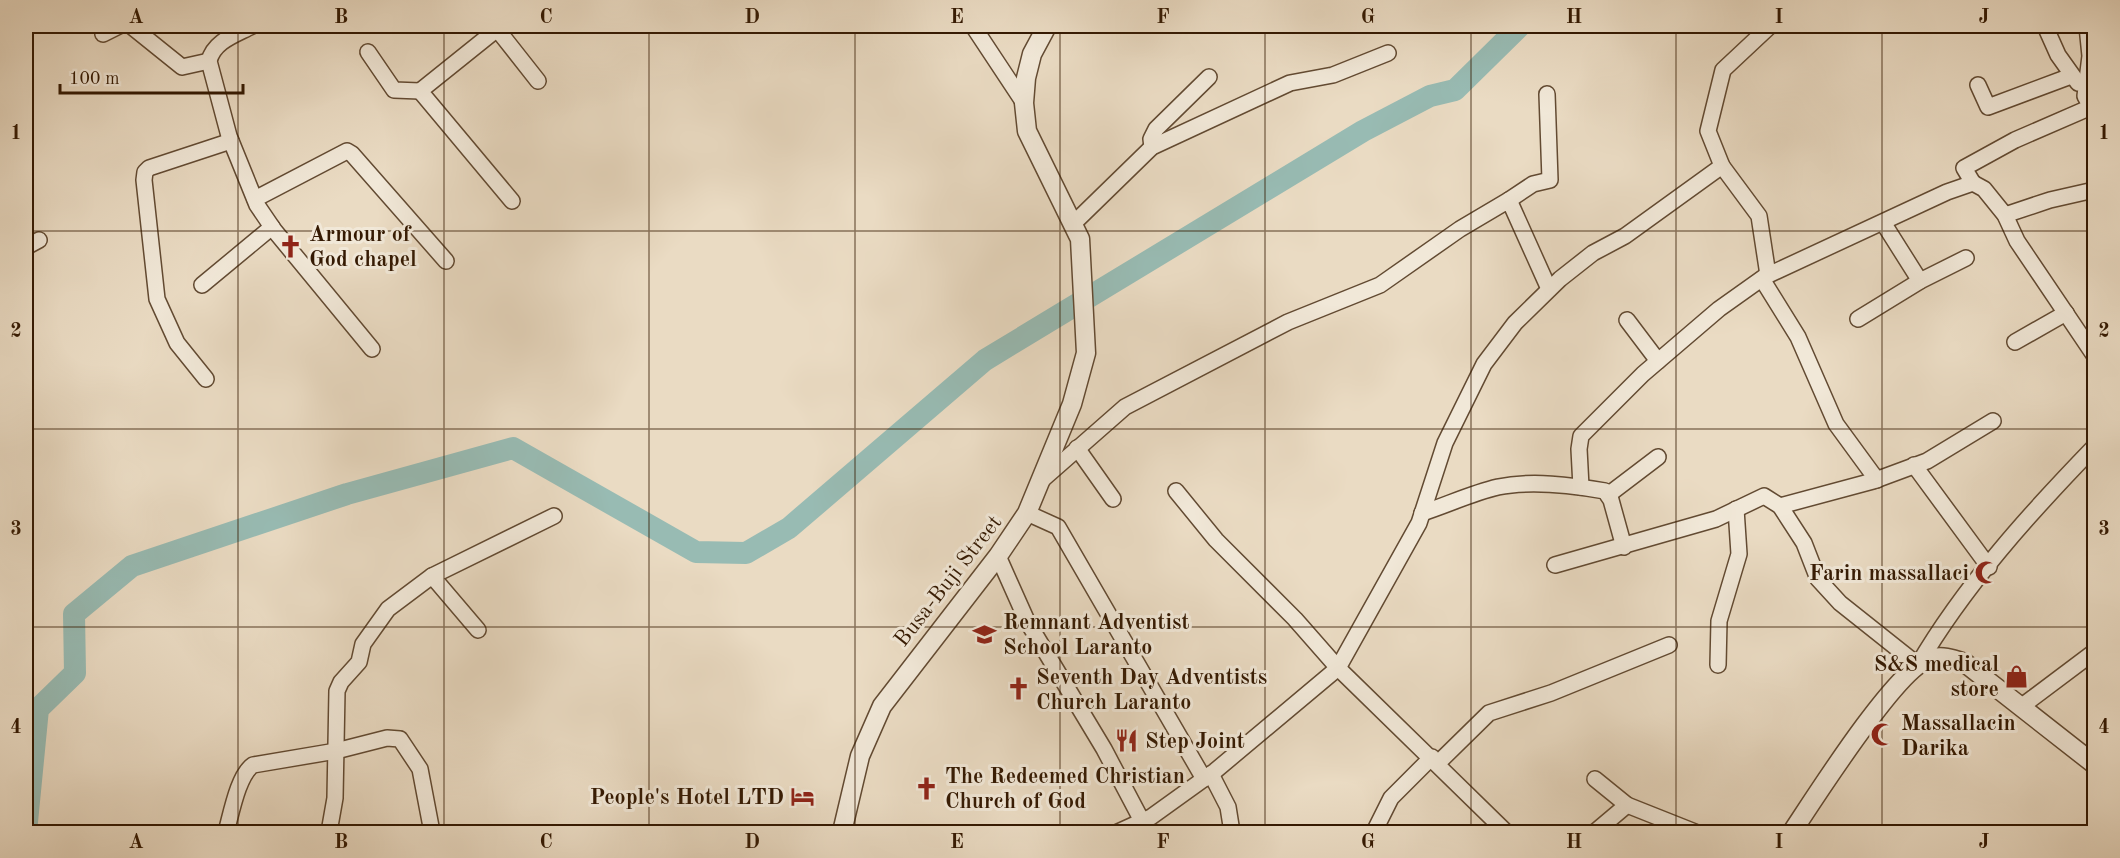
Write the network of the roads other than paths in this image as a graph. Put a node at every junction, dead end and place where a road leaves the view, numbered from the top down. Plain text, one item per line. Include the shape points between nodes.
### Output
1 (119, 26) edge
2 (130, 26) edge
3 (252, 26) edge
4 (973, 26) edge
5 (1047, 26) edge
6 (1770, 26) edge
7 (2045, 26) edge
8 (2087, 26) edge
9 (499, 27) edge
10 (103, 34) dead end
11 (368, 52) dead end
12 (1388, 53) dead end
13 (209, 61) junction
14 (2071, 76) junction
15 (1209, 77) dead end
16 (538, 81) dead end
17 (1978, 85) dead end
18 (2084, 89) junction
19 (420, 91) junction
20 (1547, 94) dead end
21 (1024, 103) junction
22 (2093, 110) edge
23 (231, 141) junction
24 (1152, 147) junction
25 (1722, 166) junction
26 (1973, 183) junction
27 (2094, 190) edge
28 (255, 199) junction
29 (1509, 200) junction
30 (512, 201) dead end
31 (2005, 214) junction
32 (1073, 224) junction
33 (1884, 224) junction
34 (272, 227) junction
35 (1965, 258) dead end
36 (446, 261) dead end
37 (1765, 277) junction
38 (1920, 281) junction
39 (202, 285) dead end
40 (1549, 289) junction
41 (2066, 313) junction
42 (1858, 319) dead end
43 (1627, 320) dead end
44 (2015, 342) dead end
45 (372, 349) dead end
46 (2094, 355) edge
47 (1658, 361) junction
48 (206, 379) dead end
49 (1993, 421) dead end
50 (2094, 447) edge
51 (1077, 448) junction
52 (1658, 457) dead end
53 (1914, 465) junction
54 (1043, 479) junction
55 (1877, 480) junction
56 (1581, 487) junction
57 (1176, 491) dead end
58 (1608, 495) junction
59 (1113, 499) dead end
60 (1780, 506) junction
61 (1736, 509) junction
62 (1027, 513) junction
63 (1422, 513) junction
64 (554, 516) dead end
65 (1624, 547) junction
66 (998, 556) junction
67 (1555, 565) dead end
68 (1989, 567) junction
69 (432, 576) junction
70 (478, 630) dead end
71 (1669, 645) dead end
72 (2094, 652) edge
73 (1718, 665) dead end
74 (1918, 665) junction
75 (1338, 668) junction
76 (2022, 706) junction
77 (336, 751) junction
78 (1435, 760) junction
79 (2093, 760) edge
80 (1207, 776) junction
81 (1595, 779) dead end
82 (1627, 805) junction
83 (1142, 821) junction
84 (226, 832) edge
85 (329, 832) edge
86 (432, 832) edge
87 (842, 832) edge
88 (1118, 832) edge
89 (1232, 832) edge
90 (1374, 832) edge
91 (1506, 832) edge
92 (1595, 832) edge
93 (1695, 832) edge
94 (1792, 832) edge

1 - 10 street
2 - 13 street via 182,68
3 - 13 street via 217,45
4 - 21 street
5 - 21 street, Busa-Buji Street via 1032,54
6 - 25 street via 1723,70 1708,131
7 - 14 street
8 - 18 street via 2090,56
9 - 16 street
9 - 19 street
11 - 19 street via 394,90
12 - 24 street via 1333,75 1290,83
13 - 23 street
14 - 17 street via 1988,106
14 - 18 street
15 - 24 street via 1156,129
18 - 22 street
19 - 30 street
20 - 29 street via 1550,180 1533,184
21 - 32 street, Busa-Buji Street via 1031,142
22 - 26 street via 2016,140 1964,168
23 - 28 street
23 - 48 street via 149,168 144,180 157,299 177,343
24 - 32 street
25 - 37 street via 1759,216
25 - 40 street via 1625,236 1593,253
26 - 31 street via 1984,189
26 - 33 street
27 - 31 street
28 - 34 street
28 - 36 street via 347,151
29 - 40 street
29 - 51 street via 1380,285 1288,322 1125,407
31 - 41 street via 2017,241
32 - 54 street, Busa-Buji Street via 1082,255 1086,353 1072,404
33 - 37 street
33 - 38 street
34 - 39 street
34 - 45 street
35 - 38 street
37 - 47 street via 1719,309
37 - 55 street via 1798,338 1836,424
38 - 42 street
40 - 63 street via 1515,323 1484,363 1445,443
41 - 44 street
41 - 46 street
43 - 47 street
47 - 56 street via 1581,436
49 - 53 street
50 - 68 street
51 - 54 street
51 - 59 street
52 - 58 street
53 - 55 street
53 - 68 street
54 - 62 street, Busa-Buji Street
55 - 60 street
56 - 58 street
56 - 63 street via 1520,484
57 - 75 street via 1216,540
58 - 65 street
60 - 61 street via 1764,496
60 - 74 street via 1804,543 1818,579 1840,603
61 - 65 street via 1716,519
61 - 73 street via 1739,554 1719,621
62 - 66 street, Busa-Buji Street
62 - 80 street via 1058,527
63 - 75 street
64 - 69 street
65 - 67 street
66 - 83 street via 1028,621
66 - 87 street, Busa-Buji Street via 882,706 860,756
68 - 74 street via 1941,625
69 - 70 street
69 - 77 street via 388,609 363,644 359,662 341,682 337,691
71 - 78 street via 1551,693 1489,712
72 - 76 street
74 - 76 street via 1944,657 1965,663
74 - 94 street via 1847,750
75 - 78 street
75 - 80 street
76 - 79 street
77 - 84 street via 248,768
77 - 85 street via 335,798
77 - 86 street via 387,738 400,739 420,769
78 - 90 street via 1391,798
78 - 91 street
80 - 83 street
80 - 89 street via 1228,807
81 - 82 street
82 - 92 street
82 - 93 street
83 - 88 street

